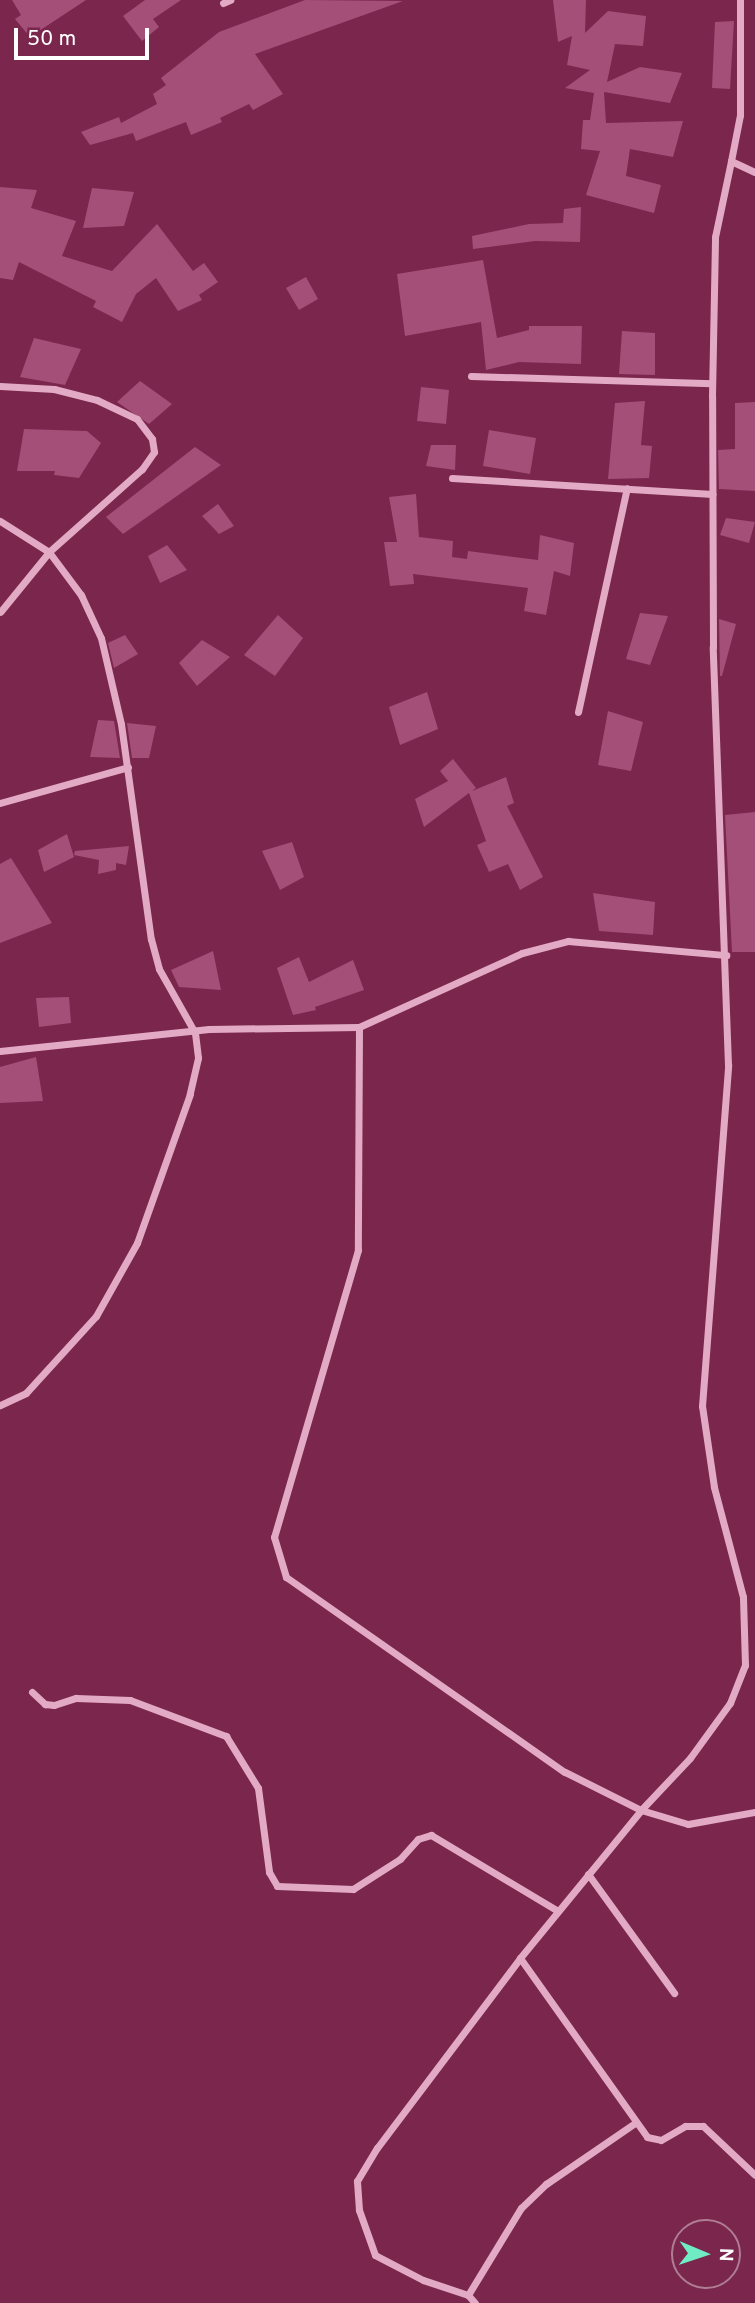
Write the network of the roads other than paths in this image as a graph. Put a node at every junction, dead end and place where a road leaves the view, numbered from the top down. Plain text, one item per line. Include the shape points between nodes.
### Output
1 (740, 0) edge
2 (731, 161) junction
3 (755, 172) edge
4 (471, 376) dead end
5 (712, 383) junction
6 (0, 386) edge
7 (452, 478) dead end
8 (627, 488) junction
9 (713, 494) junction
10 (0, 521) edge
11 (49, 552) junction
12 (0, 612) edge
13 (578, 712) dead end
14 (128, 767) junction
15 (0, 803) edge
16 (726, 955) junction
17 (359, 1027) junction
18 (195, 1032) junction
19 (0, 1051) edge
20 (0, 1405) edge
21 (32, 1692) dead end
22 (641, 1811) junction
23 (755, 1812) edge
24 (588, 1874) junction
25 (558, 1911) junction
26 (520, 1958) junction
27 (674, 1993) dead end
28 (635, 2123) junction
29 (755, 2175) edge
30 (468, 2295) junction
31 (475, 2303) edge

1 - 2 street via 740,115
2 - 3 street
2 - 5 street via 715,237
4 - 5 street
5 - 9 street
6 - 11 street via 54,389 97,400 136,419 152,439 154,452 142,469
7 - 8 street
8 - 9 street
8 - 13 street
9 - 16 street via 713,648
10 - 11 street
11 - 12 street
11 - 14 street via 81,595 101,638
14 - 15 street
14 - 18 street via 151,939 159,969
16 - 17 street via 622,943 568,941 541,946
16 - 22 street via 727,1065 702,1406 714,1487 743,1597 745,1665 730,1703
17 - 18 street
17 - 22 street via 358,1250 274,1537 286,1577 565,1772
18 - 19 street
18 - 20 street via 198,1058 190,1094 137,1243 96,1316 26,1393
21 - 25 street via 45,1704 54,1705 76,1698 130,1700 226,1736 258,1788 269,1872 277,1886 353,1889 400,1859 418,1839 431,1835
22 - 23 street via 688,1824
22 - 24 street
24 - 25 street
24 - 27 street
25 - 26 street
26 - 28 street
26 - 30 street via 377,2148 357,2182 359,2210 375,2255 423,2280
28 - 29 street via 653,2141 693,2123 703,2126
28 - 30 street via 546,2184 521,2208
30 - 31 street

